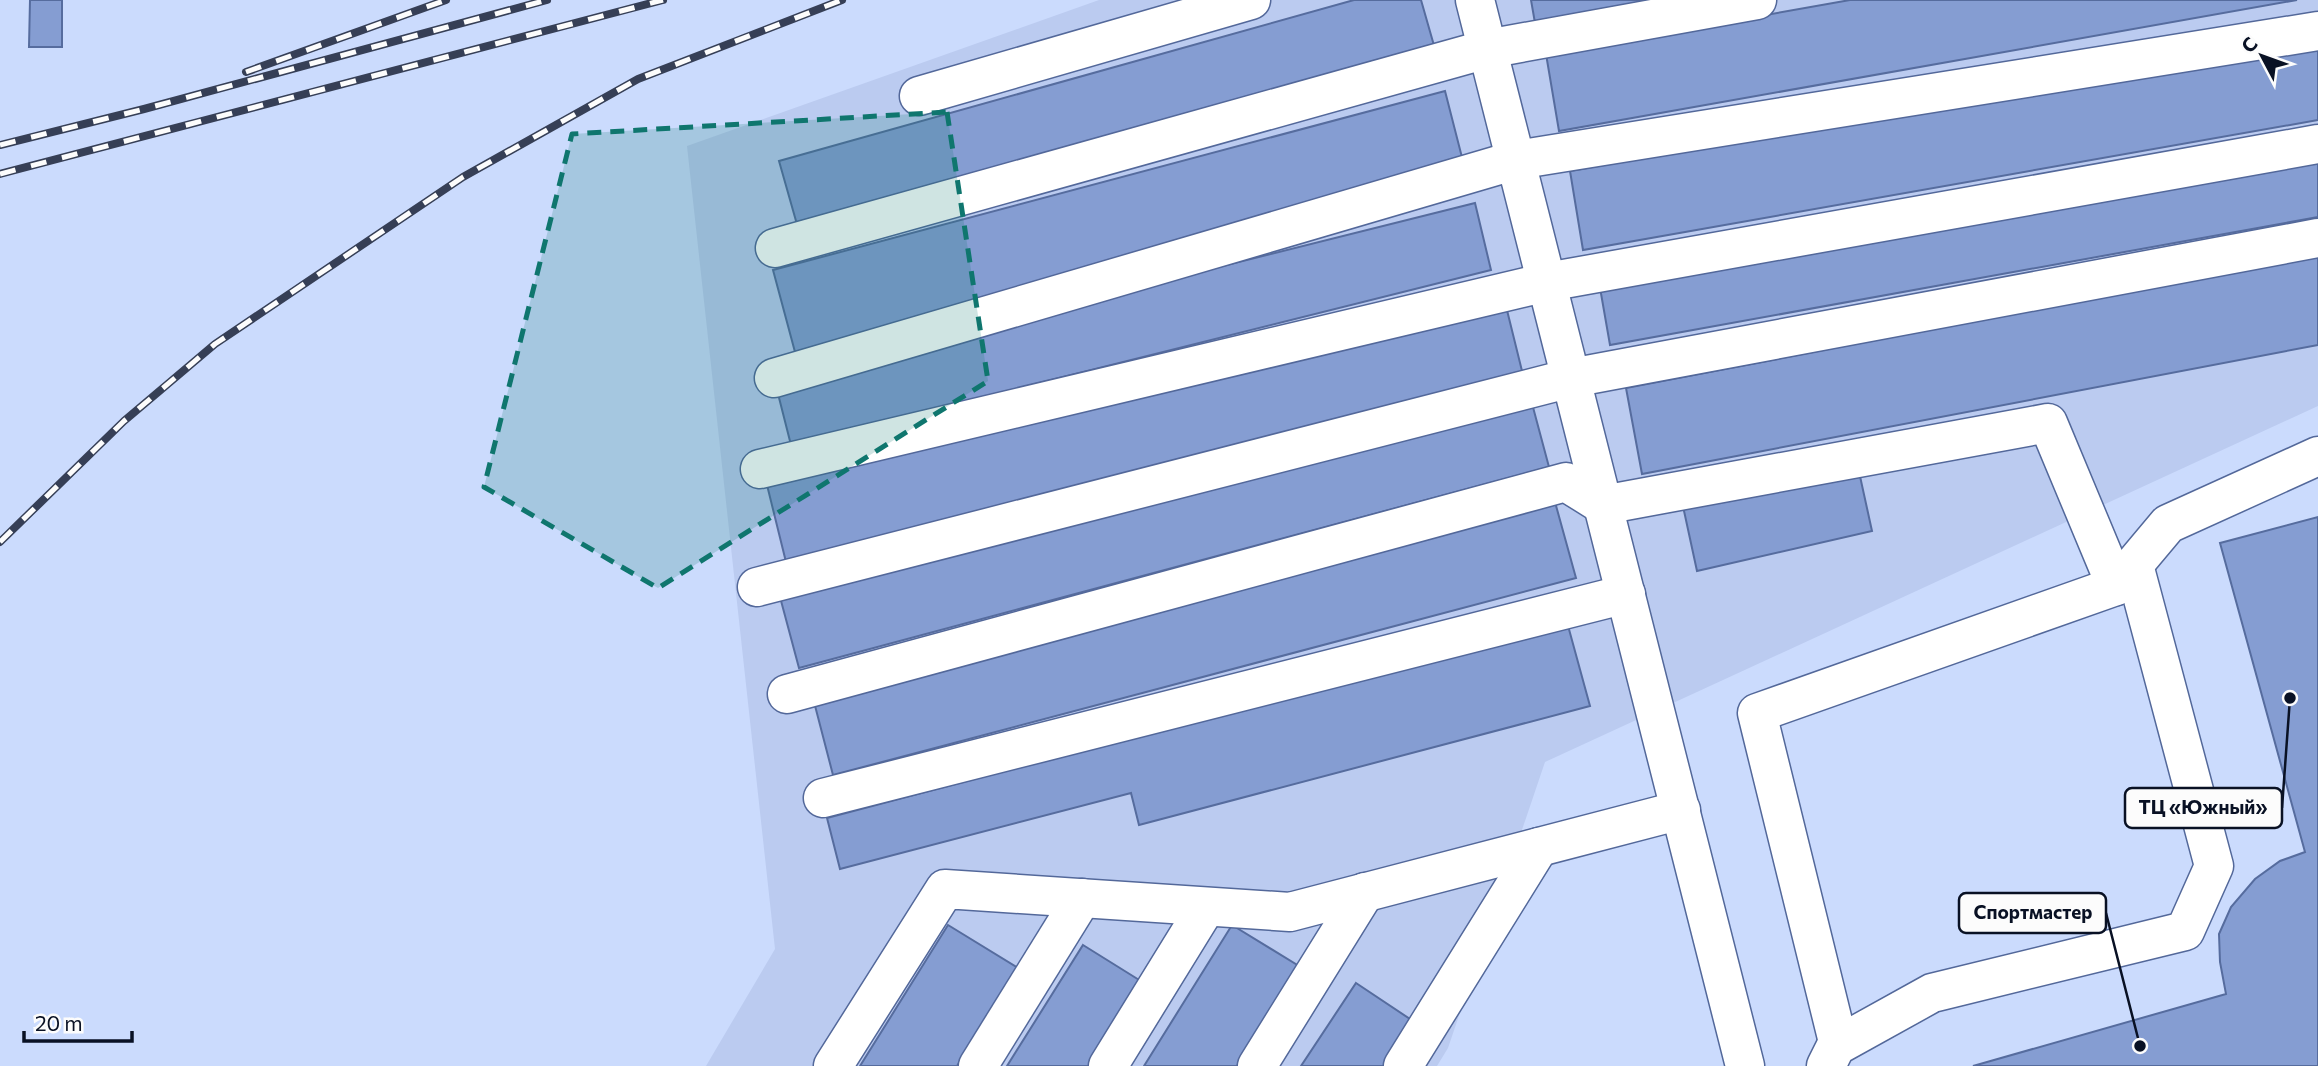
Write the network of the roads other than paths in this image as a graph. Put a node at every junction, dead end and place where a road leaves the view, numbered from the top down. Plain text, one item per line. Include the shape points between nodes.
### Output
1 (1251, 0) edge
2 (1475, 0) edge
3 (1758, 0) edge
4 (2318, 31) edge
5 (1487, 49) junction
6 (919, 96) dead end
7 (2318, 144) edge
8 (1516, 160) junction
9 (2318, 238) edge
10 (775, 248) dead end
11 (1547, 282) junction
12 (774, 378) dead end
13 (1571, 378) junction
14 (2318, 456) edge
15 (760, 469) dead end
16 (1603, 505) junction
17 (2125, 576) junction
18 (757, 587) dead end
19 (1626, 594) junction
20 (787, 694) dead end
21 (823, 798) dead end
22 (1681, 810) junction
23 (1539, 847) junction
24 (1365, 892) junction
25 (1082, 898) junction
26 (1206, 907) junction
27 (1832, 1054) edge
28 (833, 1066) edge
29 (978, 1066) edge
30 (1108, 1066) edge
31 (1258, 1066) edge
32 (1403, 1066) edge
33 (1745, 1066) edge

1 - 6 street
2 - 5 street
3 - 5 street
4 - 8 street
5 - 8 street
5 - 10 street
7 - 11 street
8 - 11 street
8 - 12 street
9 - 13 street
11 - 13 street
11 - 15 street
13 - 16 street
13 - 18 street
14 - 17 street via 2168,524
16 - 17 street via 2048,423
16 - 19 street
16 - 20 street via 1566,482
17 - 27 street via 1757,713
17 - 27 street via 2214,866 2185,931 1932,993 1840,1044
19 - 21 street
19 - 22 street
22 - 23 street
22 - 33 street
23 - 24 street
23 - 32 street
24 - 26 street via 1290,912
24 - 31 street
25 - 26 street
25 - 28 street via 945,889
25 - 29 street
26 - 30 street

